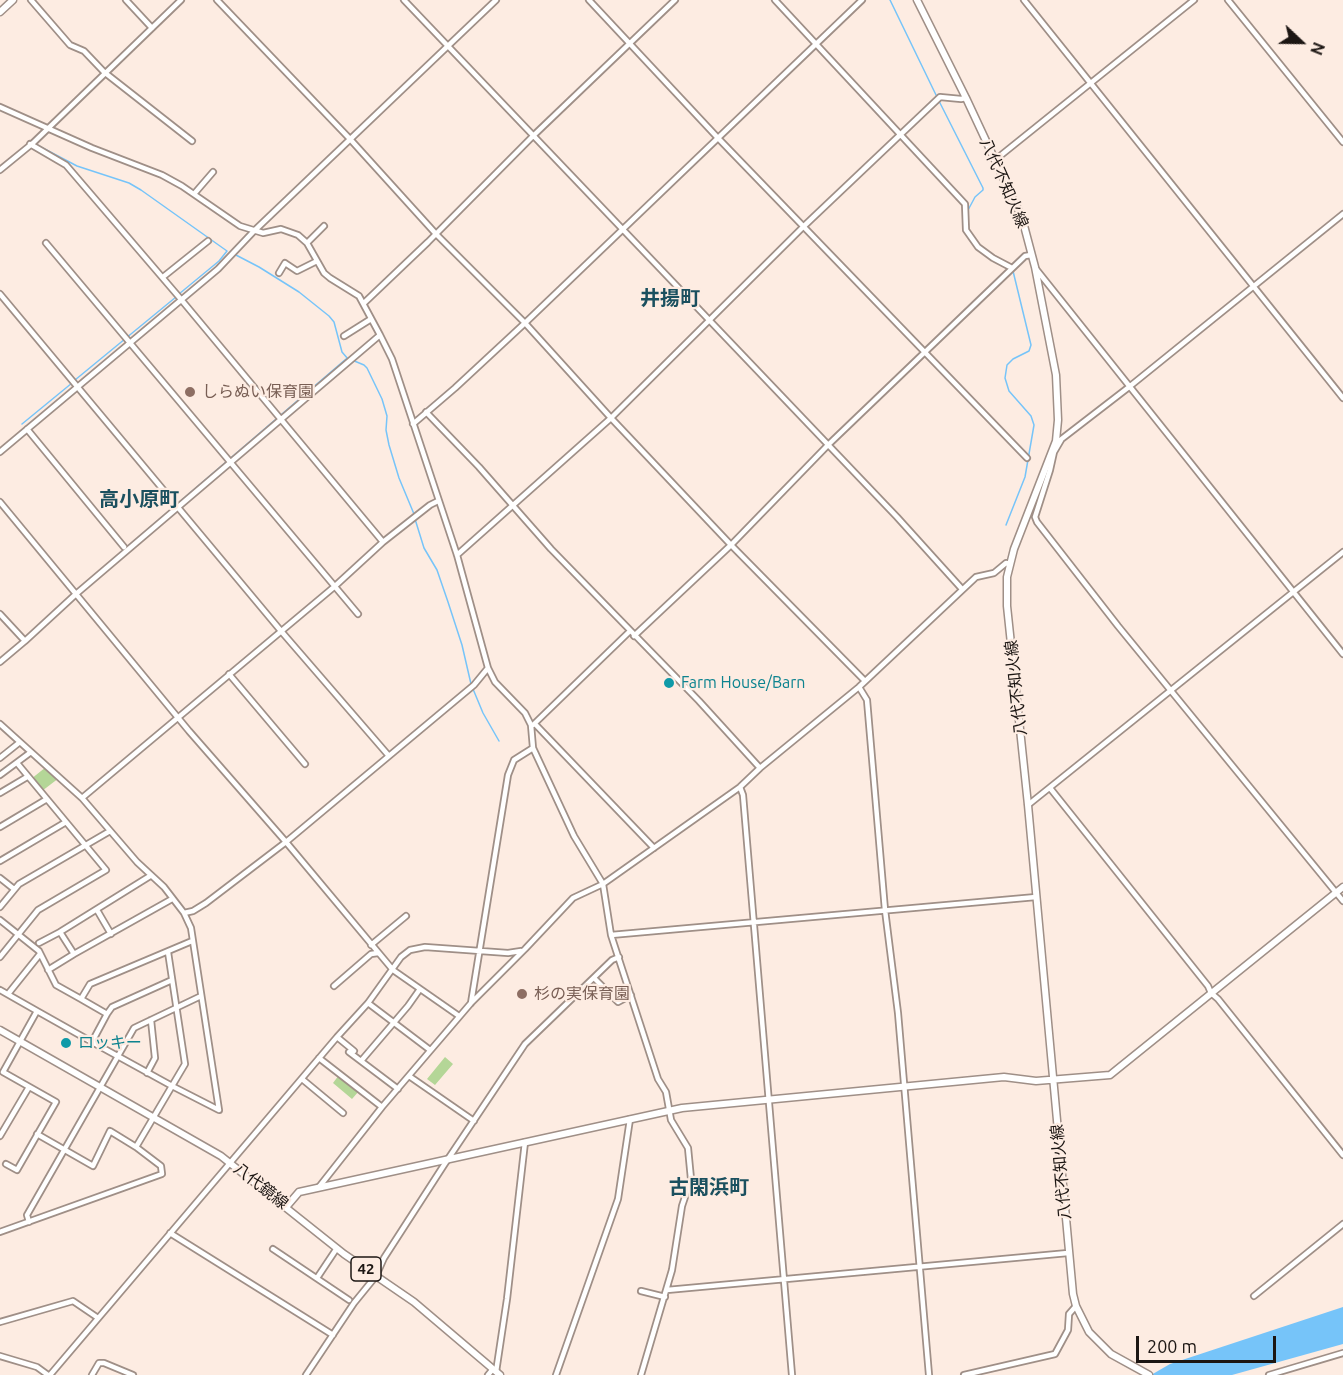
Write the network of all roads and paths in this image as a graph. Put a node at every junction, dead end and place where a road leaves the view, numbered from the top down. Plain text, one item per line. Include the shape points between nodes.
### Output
1 (13, 0) edge
2 (31, 0) edge
3 (126, 0) edge
4 (181, 0) edge
5 (217, 0) edge
6 (404, 0) edge
7 (495, 0) edge
8 (589, 0) edge
9 (675, 0) edge
10 (775, 0) edge
11 (862, 0) edge
12 (917, 0) edge
13 (1024, 0) edge
14 (1194, 0) edge
15 (1228, 0) edge
16 (0, 12) edge
17 (152, 28) junction
18 (630, 43) junction
19 (816, 44) junction
20 (448, 46) junction
21 (105, 72) junction
22 (1091, 82) junction
23 (966, 98) junction
24 (0, 107) edge
25 (48, 128) junction
26 (900, 134) junction
27 (532, 136) junction
28 (717, 137) junction
29 (350, 139) junction
30 (192, 141) dead end
31 (1343, 142) edge
32 (30, 144) junction
33 (994, 160) junction
34 (0, 170) edge
35 (213, 171) dead end
36 (194, 194) junction
37 (1343, 214) edge
38 (324, 226) dead end
39 (803, 227) junction
40 (622, 229) junction
41 (256, 232) junction
42 (436, 234) junction
43 (208, 241) dead end
44 (46, 243) dead end
45 (307, 243) junction
46 (1031, 255) junction
47 (317, 261) junction
48 (1035, 267) junction
49 (1012, 268) junction
50 (279, 273) dead end
51 (163, 277) junction
52 (1254, 287) junction
53 (0, 294) edge
54 (179, 296) junction
55 (364, 303) junction
56 (371, 319) junction
57 (708, 320) junction
58 (525, 323) junction
59 (380, 334) junction
60 (344, 336) dead end
61 (127, 340) junction
62 (925, 351) junction
63 (77, 385) junction
64 (1130, 387) junction
65 (1343, 398) edge
66 (426, 412) junction
67 (280, 417) junction
68 (611, 418) junction
69 (413, 424) junction
70 (27, 429) junction
71 (1058, 441) junction
72 (828, 445) junction
73 (0, 452) edge
74 (1027, 459) dead end
75 (228, 461) junction
76 (438, 501) junction
77 (0, 502) edge
78 (178, 505) junction
79 (513, 505) junction
80 (383, 542) junction
81 (731, 545) junction
82 (124, 547) dead end
83 (1343, 552) edge
84 (457, 555) junction
85 (1010, 564) junction
86 (334, 587) junction
87 (962, 589) junction
88 (1293, 592) junction
89 (76, 594) junction
90 (358, 614) dead end
91 (0, 615) edge
92 (281, 631) junction
93 (632, 634) junction
94 (25, 641) junction
95 (1343, 654) edge
96 (0, 662) edge
97 (488, 668) junction
98 (230, 674) junction
99 (865, 681) junction
100 (860, 687) junction
101 (1171, 690) junction
102 (179, 717) junction
103 (0, 724) edge
104 (533, 725) junction
105 (20, 742) junction
106 (533, 748) junction
107 (31, 752) junction
108 (389, 756) junction
109 (0, 759) edge
110 (17, 763) junction
111 (305, 764) dead end
112 (760, 768) junction
113 (0, 775) edge
114 (27, 777) junction
115 (740, 787) junction
116 (1050, 788) junction
117 (0, 794) edge
118 (82, 798) junction
119 (47, 799) junction
120 (1028, 806) junction
121 (66, 822) junction
122 (0, 827) edge
123 (110, 831) junction
124 (286, 842) junction
125 (86, 846) junction
126 (654, 848) junction
127 (0, 861) edge
128 (150, 876) junction
129 (0, 878) edge
130 (603, 884) junction
131 (1343, 886) edge
132 (14, 889) junction
133 (1336, 892) junction
134 (1036, 897) junction
135 (172, 899) junction
136 (1343, 901) edge
137 (0, 907) edge
138 (97, 910) junction
139 (885, 910) junction
140 (184, 913) junction
141 (406, 916) dead end
142 (0, 920) edge
143 (754, 922) junction
144 (60, 932) junction
145 (18, 934) junction
146 (111, 934) junction
147 (611, 935) junction
148 (192, 941) junction
149 (39, 943) dead end
150 (371, 945) junction
151 (525, 950) junction
152 (168, 952) junction
153 (478, 952) junction
154 (378, 953) junction
155 (40, 954) junction
156 (74, 954) junction
157 (0, 957) edge
158 (619, 957) junction
159 (48, 970) junction
160 (393, 970) junction
161 (594, 978) junction
162 (172, 980) junction
163 (334, 986) dead end
164 (420, 989) junction
165 (0, 990) edge
166 (1211, 993) junction
167 (8, 994) junction
168 (632, 995) junction
169 (201, 996) junction
170 (81, 999) junction
171 (368, 1003) junction
172 (471, 1003) junction
173 (177, 1009) junction
174 (37, 1011) junction
175 (107, 1014) junction
176 (459, 1016) junction
177 (151, 1020) junction
178 (394, 1022) junction
179 (0, 1030) edge
180 (336, 1036) junction
181 (20, 1041) junction
182 (92, 1042) junction
183 (430, 1050) junction
184 (117, 1056) junction
185 (319, 1058) junction
186 (361, 1060) junction
187 (1, 1073) edge
188 (147, 1073) junction
189 (409, 1076) junction
190 (1052, 1078) junction
191 (302, 1079) junction
192 (172, 1086) junction
193 (29, 1087) junction
194 (100, 1087) junction
195 (904, 1087) junction
196 (398, 1089) junction
197 (768, 1100) junction
198 (382, 1107) junction
199 (670, 1110) junction
200 (343, 1113) dead end
201 (155, 1117) junction
202 (630, 1119) junction
203 (474, 1121) junction
204 (37, 1134) junction
205 (0, 1136) edge
206 (525, 1142) junction
207 (136, 1147) junction
208 (64, 1150) junction
209 (1343, 1155) edge
210 (448, 1159) junction
211 (231, 1163) junction
212 (6, 1164) dead end
213 (319, 1187) junction
214 (287, 1206) junction
215 (29, 1222) junction
216 (1343, 1224) edge
217 (0, 1232) edge
218 (170, 1233) junction
219 (337, 1248) junction
220 (273, 1249) dead end
221 (1068, 1253) junction
222 (919, 1267) junction
223 (376, 1276) junction
224 (317, 1278) junction
225 (784, 1279) junction
226 (667, 1290) junction
227 (641, 1291) dead end
228 (1254, 1296) dead end
229 (665, 1297) junction
230 (349, 1300) dead end
231 (1076, 1306) junction
232 (98, 1318) junction
233 (0, 1322) edge
234 (333, 1335) junction
235 (1343, 1353) edge
236 (0, 1356) edge
237 (494, 1373) edge
238 (49, 1375) edge
239 (92, 1375) edge
240 (133, 1375) edge
241 (306, 1375) edge
242 (556, 1375) edge
243 (641, 1375) edge
244 (792, 1375) edge
245 (928, 1375) edge
246 (964, 1375) edge
247 (1149, 1375) edge
248 (1269, 1375) edge

1 - 16 main road
2 - 21 street via 70,45 84,51
3 - 17 street
4 - 17 street
5 - 29 street
6 - 20 street
7 - 20 street
8 - 18 street
9 - 18 street
10 - 19 street
11 - 19 street
12 - 23 main road, 八代不知火線
13 - 22 street
14 - 22 street
15 - 31 street
17 - 21 street
18 - 27 street
18 - 28 street
19 - 26 street
19 - 28 street
20 - 27 street
20 - 29 street
21 - 25 street
21 - 30 street
22 - 33 street
22 - 52 street
23 - 26 street via 941,97
23 - 33 main road, 八代不知火線
24 - 25 street
25 - 32 street
25 - 36 street via 162,175
26 - 39 street
26 - 49 street via 965,204 965,224 974,242
27 - 40 street
27 - 42 street
28 - 39 street
28 - 40 street
29 - 41 street
29 - 42 street
32 - 34 street
32 - 51 street via 66,165
33 - 46 main road, 八代不知火線 via 1022,218
35 - 36 street
36 - 41 street via 240,226
37 - 52 street
38 - 45 street
39 - 57 street
39 - 62 street
40 - 57 street
40 - 58 street
41 - 45 street via 281,230 298,235
41 - 54 street via 218,269
42 - 55 street
42 - 58 street
43 - 51 street
44 - 61 street
45 - 47 street
46 - 48 main road, 八代不知火線
46 - 49 street
47 - 50 street via 298,273 285,262
47 - 55 street via 330,278
48 - 64 street
48 - 71 main road, 八代不知火線 via 1056,375
49 - 62 street
51 - 54 street
52 - 64 street
52 - 65 street
53 - 63 street
54 - 61 street
54 - 67 street
55 - 56 street
56 - 59 street
56 - 60 street
57 - 68 street
57 - 72 street
58 - 66 street
58 - 68 street
59 - 67 street
59 - 69 street
61 - 63 street
61 - 75 street
62 - 72 street
62 - 74 street
63 - 70 street
63 - 78 street
64 - 71 street
64 - 88 street
66 - 69 street
66 - 79 street
67 - 75 street
67 - 80 street
68 - 79 street
68 - 81 street
69 - 76 street
70 - 73 street
70 - 82 street
71 - 85 main road, 八代不知火線
71 - 101 street via 1035,517 1037,522
72 - 81 street
72 - 87 street
75 - 78 street
75 - 86 street
76 - 80 street
76 - 84 street
77 - 89 street
78 - 89 street
78 - 92 street
79 - 84 street
79 - 93 street
80 - 86 street
81 - 93 street
81 - 99 street
83 - 88 street
84 - 97 street
85 - 87 street via 976,577
85 - 120 main road, 八代不知火線 via 1007,606
86 - 90 street
86 - 92 street
87 - 99 street
88 - 95 street
88 - 101 street
89 - 94 street
89 - 102 street
91 - 94 street
92 - 98 street
92 - 108 street
93 - 104 street
93 - 112 street
94 - 96 street
97 - 104 street via 495,682
97 - 108 street
98 - 102 street
98 - 111 street
99 - 100 street
100 - 112 street
100 - 139 street via 867,700
101 - 116 street
101 - 133 street
102 - 118 street
102 - 124 street
103 - 105 street
104 - 106 street
104 - 126 street
105 - 107 street
105 - 109 street
106 - 130 street via 585,858
106 - 153 street via 514,760 508,775
107 - 110 street
107 - 118 street
108 - 124 street
110 - 113 street
110 - 114 street
112 - 115 street
114 - 117 street
114 - 119 street
115 - 126 street
115 - 143 street
116 - 120 street
116 - 166 street
118 - 123 street
119 - 121 street
119 - 122 street
120 - 134 main road, 八代不知火線
121 - 125 street
121 - 127 street
123 - 125 street
123 - 128 street
124 - 140 street via 206,903
124 - 150 street
125 - 132 street
125 - 145 street via 106,870 38,910
126 - 130 street
128 - 135 street
128 - 138 street
129 - 132 street
130 - 147 street
130 - 151 street via 573,898
131 - 133 main road
132 - 137 street
133 - 136 street
133 - 166 main road
134 - 139 street
134 - 190 main road, 八代不知火線
135 - 140 street
135 - 146 street
138 - 144 street
138 - 146 street
139 - 143 street
139 - 195 street
140 - 148 street
141 - 150 street
142 - 145 street
143 - 147 street
143 - 197 street
144 - 149 street
144 - 156 street
145 - 155 street
145 - 157 street
146 - 156 street
147 - 158 street
148 - 152 street
148 - 169 street
150 - 154 street
151 - 153 street
151 - 172 street
152 - 162 street
152 - 170 street via 90,984
153 - 160 street via 419,947 401,957
153 - 172 street
154 - 160 street
154 - 163 street via 371,954
155 - 159 street
155 - 167 street
156 - 159 street
158 - 161 street
158 - 168 street
159 - 170 street via 56,985
160 - 164 street
160 - 171 street
161 - 168 street via 618,1002
161 - 203 street via 525,1044
162 - 173 street
162 - 175 street via 112,1006
164 - 176 street
164 - 178 street
165 - 167 street
166 - 190 main road via 1110,1075
166 - 209 street
167 - 174 street
168 - 199 street
169 - 173 street
169 - 192 street via 219,1110
170 - 175 street
171 - 178 street
171 - 180 street
172 - 176 street
173 - 177 street
173 - 192 street via 185,1064
174 - 181 street
174 - 182 street
175 - 182 street
176 - 183 street
177 - 184 street via 134,1028
177 - 188 street via 155,1058
178 - 183 street
178 - 186 street
179 - 181 main road, 八代鏡線 / 42
180 - 185 street
180 - 186 street
181 - 187 street
181 - 194 main road, 八代鏡線 / 42
182 - 184 street
183 - 189 street
184 - 188 street
184 - 194 street
185 - 191 street
185 - 198 street
186 - 196 street
187 - 193 street
188 - 192 street
189 - 196 street
189 - 203 street
190 - 195 main road via 1036,1081 1004,1077
190 - 221 main road, 八代不知火線
191 - 200 street
191 - 211 street
192 - 201 street
193 - 204 street via 56,1101
193 - 205 street
194 - 201 main road, 八代鏡線 / 42
194 - 208 street
195 - 197 main road
195 - 222 street
196 - 198 street
197 - 199 main road
197 - 225 street
198 - 213 street
199 - 202 main road
199 - 226 street via 671,1120 688,1148 691,1179 682,1206
201 - 207 street
201 - 211 main road, 八代鏡線 / 42
202 - 206 main road
202 - 242 street via 618,1199
203 - 210 street
204 - 208 street
204 - 212 street via 17,1170
206 - 210 main road
206 - 237 street
207 - 208 street via 110,1131 93,1166
207 - 215 street via 161,1166 162,1174
208 - 215 street via 27,1215
210 - 213 main road
210 - 223 street
211 - 214 main road, 八代鏡線 / 42
211 - 218 street
213 - 214 main road via 299,1192
214 - 219 main road, 八代鏡線 / 42
215 - 217 street
216 - 228 street
218 - 232 street
218 - 234 street
219 - 223 main road, 八代鏡線 / 42
219 - 224 street
220 - 224 street
221 - 222 street
221 - 231 main road, 八代不知火線
222 - 225 street
222 - 245 street
223 - 234 street
223 - 237 main road, 八代鏡線 / 42 via 414,1302
224 - 230 street
225 - 226 street
225 - 244 street
226 - 229 street
227 - 229 street
229 - 243 street
231 - 246 street via 1069,1314 1068,1330 1055,1354
231 - 247 main road, 八代不知火線 via 1089,1332 1111,1354
232 - 233 street via 73,1301
232 - 238 street
234 - 241 street
235 - 248 street
236 - 238 street via 37,1367
239 - 240 street via 99,1363 104,1363

